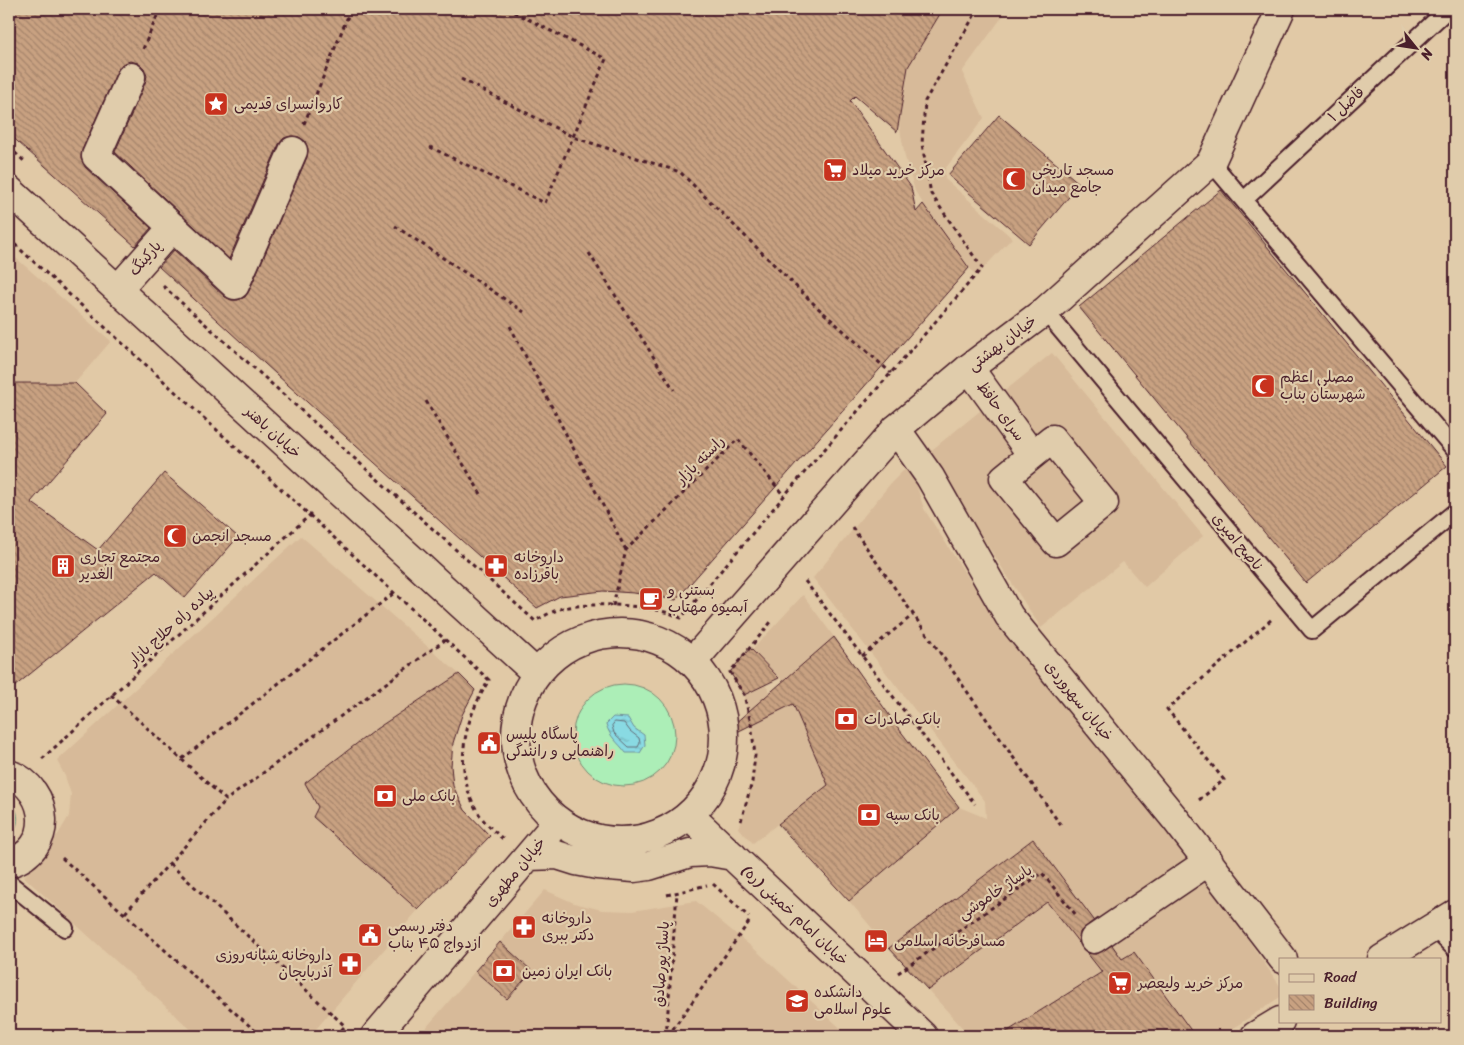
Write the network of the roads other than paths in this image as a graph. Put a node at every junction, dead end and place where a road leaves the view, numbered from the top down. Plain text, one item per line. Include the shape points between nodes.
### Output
1 (1282, 9) edge
2 (1448, 9) edge
3 (131, 77) road end
4 (293, 151) road end
5 (1211, 162) junction
6 (9, 190) edge
7 (1244, 200) junction
8 (172, 227) junction
9 (118, 290) junction
10 (1045, 311) junction
11 (969, 368) junction
12 (896, 429) junction
13 (1455, 450) edge
14 (1032, 455) dead end
15 (1455, 512) edge
16 (692, 662) junction
17 (537, 674) junction
18 (14, 776) edge
19 (689, 815) junction
20 (558, 821) junction
21 (529, 856) junction
22 (732, 856) junction
23 (1209, 861) junction
24 (9, 862) edge
25 (9, 883) edge
26 (1444, 921) edge
27 (65, 928) dead end
28 (1094, 939) road end
29 (1455, 949) edge
30 (1282, 958) edge
31 (1384, 958) edge
32 (1279, 1022) edge
33 (375, 1036) edge
34 (923, 1036) edge
35 (1255, 1036) edge

1 - 5 main road, خیابان بهشتی
2 - 7 lane, فاضل ۱
3 - 8 main road via 96,156
4 - 8 main road via 235,285
5 - 7 lane
5 - 10 main road, خیابان بهشتی
6 - 9 main road, خیابان باهنر
7 - 13 lane
8 - 9 main road, پارکینگ
9 - 17 main road, خیابان باهنر
10 - 11 main road, خیابان بهشتی
10 - 15 lane, ناصح امیری via 1312,630
11 - 12 main road, خیابان بهشتی
11 - 14 main road, سرای حافظ
12 - 16 main road, خیابان بهشتی
12 - 23 main road, خیابان سهروردی via 930,477 1009,616
16 - 17 main road via 659,640 633,634 606,634 592,636 568,647
16 - 19 main road via 716,696 724,737 716,777 706,796
17 - 20 main road via 521,705 516,728 517,752 528,786 540,805
18 - 24 main road via 30,787 38,798 42,824 30,850
19 - 20 main road via 656,835 627,841 598,839
19 - 22 main road, خیابان امام خمینی (ره)
20 - 21 main road, خیابان مطهری
21 - 22 main road via 557,854 596,865 634,868 690,853
21 - 33 main road, خیابان مطهری
22 - 34 main road, خیابان امام خمینی (ره)
23 - 28 main road
23 - 30 main road, خیابان سهروردی
25 - 27 lane
26 - 29 lane
26 - 31 main road
32 - 35 main road

